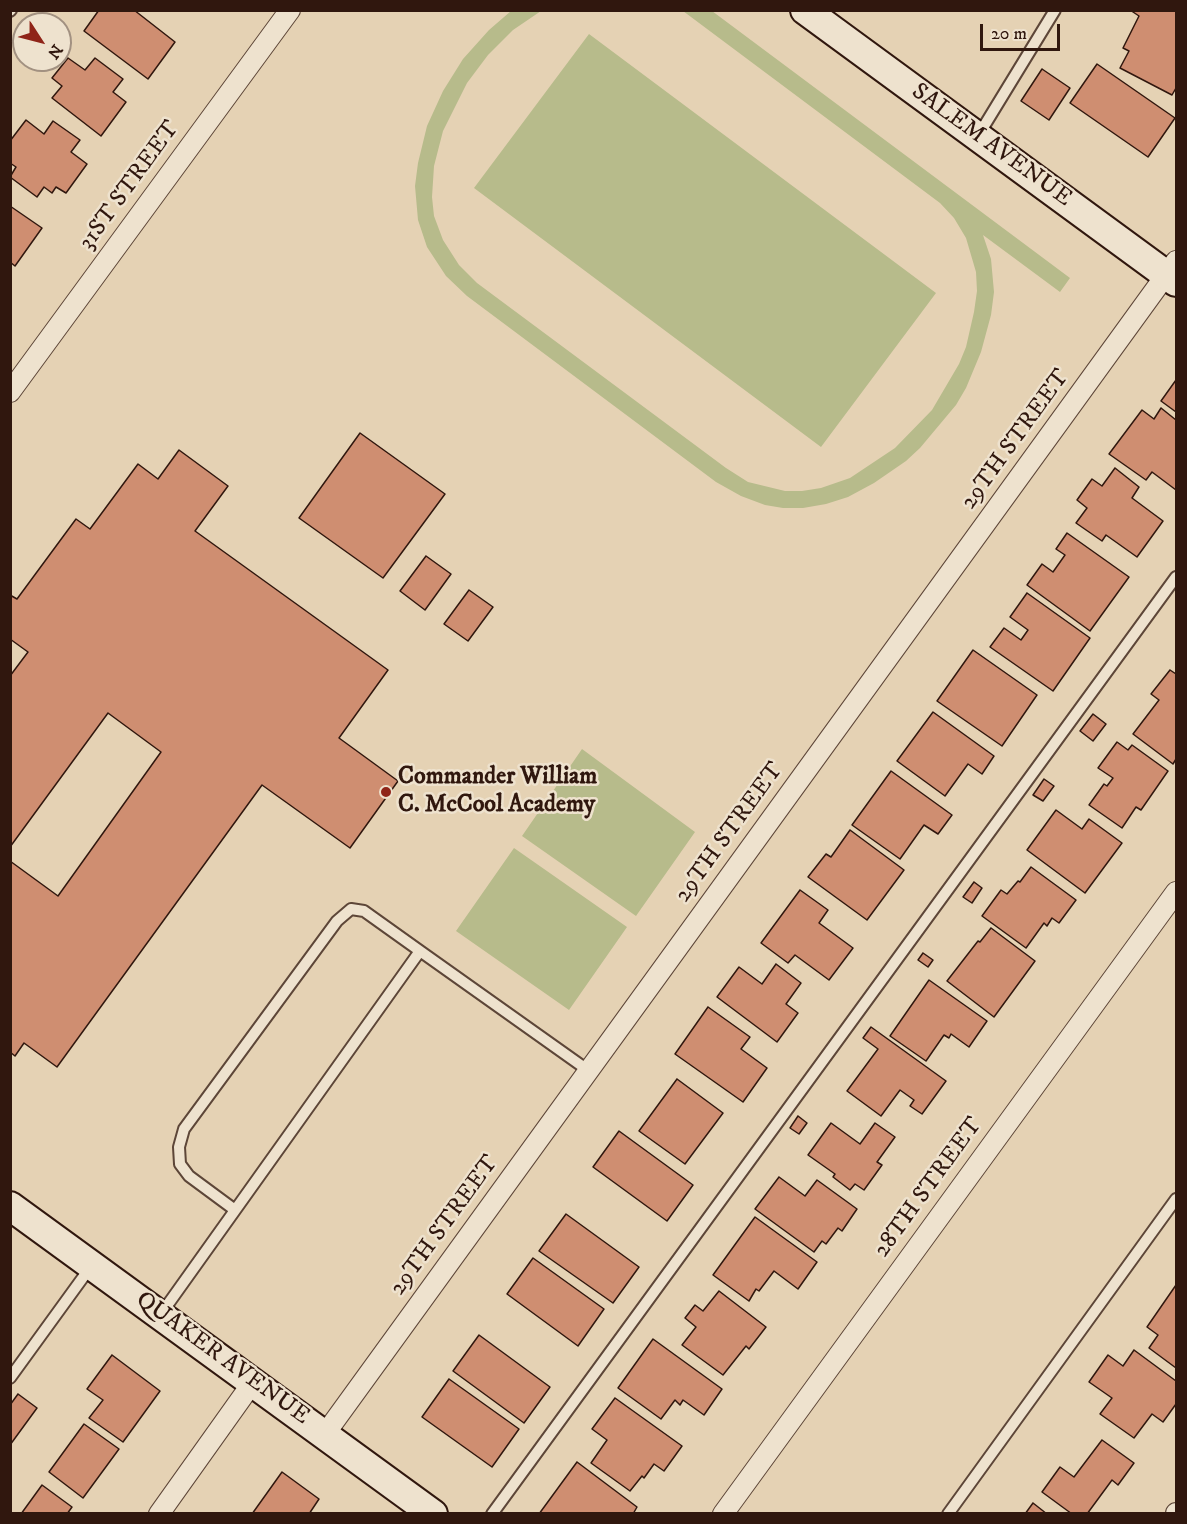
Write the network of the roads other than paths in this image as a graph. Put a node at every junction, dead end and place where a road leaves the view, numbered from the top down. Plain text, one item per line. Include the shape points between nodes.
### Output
1 (290, 10) edge
2 (805, 10) edge
3 (1055, 10) edge
4 (978, 137) junction
5 (1173, 273) edge
6 (10, 392) edge
7 (1176, 577) edge
8 (1176, 892) edge
9 (420, 951) junction
10 (589, 1071) junction
11 (1176, 1199) edge
12 (10, 1206) edge
13 (235, 1210) junction
14 (92, 1265) junction
15 (161, 1315) junction
16 (10, 1378) edge
17 (254, 1382) junction
18 (325, 1434) junction
19 (419, 1507) edge
20 (159, 1514) edge
21 (492, 1514) edge
22 (723, 1514) edge
23 (948, 1514) edge

1 - 6 street, 31ST STREET
2 - 4 main road, SALEM AVENUE
3 - 4 lane
4 - 5 main road, SALEM AVENUE
5 - 10 street, 29TH STREET
7 - 21 lane
8 - 22 street, 28TH STREET
9 - 10 lane
9 - 13 lane
9 - 13 lane via 364,911 351,909 337,921 184,1130 178,1147 180,1164 189,1176
10 - 18 street, 29TH STREET
11 - 23 lane
12 - 14 main road, QUAKER AVENUE
13 - 15 lane
14 - 15 main road, QUAKER AVENUE
14 - 16 lane
15 - 17 main road, QUAKER AVENUE
17 - 18 main road, QUAKER AVENUE
17 - 20 street
18 - 19 main road, QUAKER AVENUE

